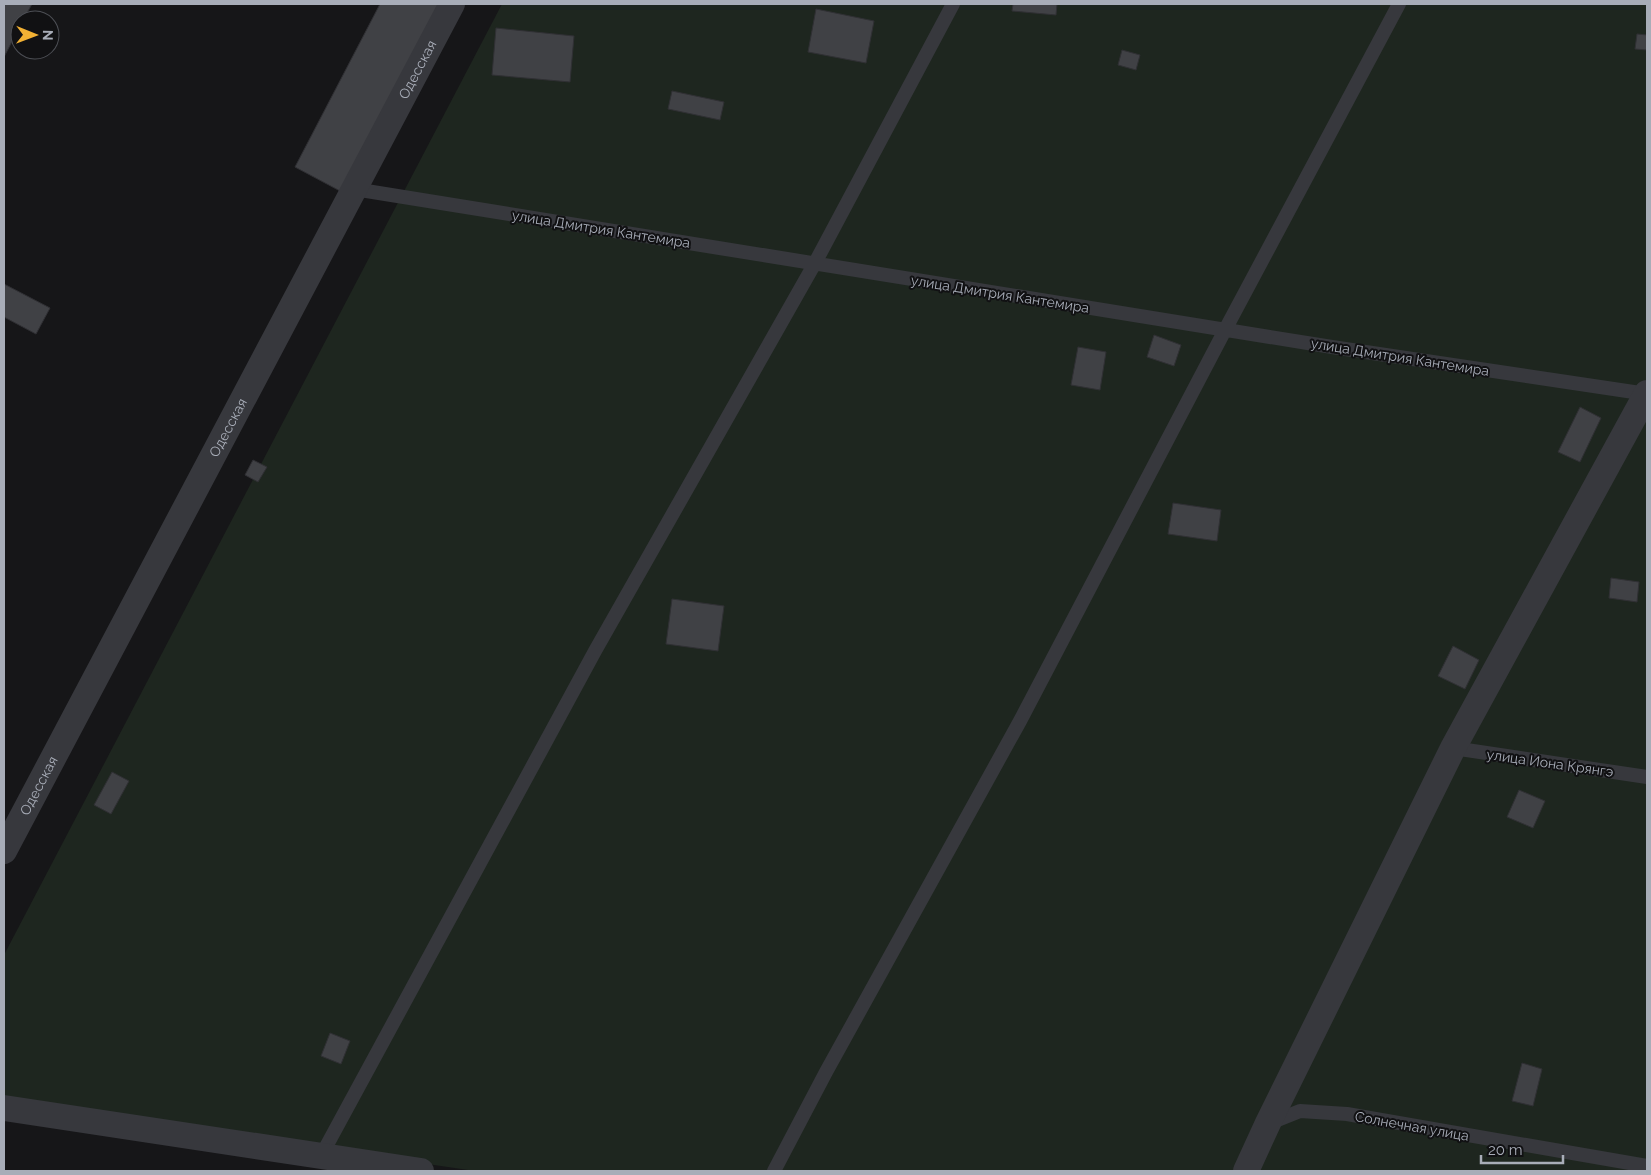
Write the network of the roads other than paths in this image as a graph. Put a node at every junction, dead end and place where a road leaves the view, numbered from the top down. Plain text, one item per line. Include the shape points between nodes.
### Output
1 (452, 4) edge
2 (953, 4) edge
3 (1399, 4) edge
4 (354, 189) junction
5 (815, 264) junction
6 (1225, 330) junction
7 (1647, 394) edge
8 (1453, 748) junction
9 (1647, 777) edge
10 (4, 851) edge
11 (4, 1108) edge
12 (1268, 1123) junction
13 (321, 1156) junction
14 (1647, 1166) edge
15 (420, 1171) edge
16 (774, 1171) edge
17 (1246, 1171) edge

1 - 4 street, Одесская
2 - 5 lane
3 - 6 lane
4 - 5 lane, улица Дмитрия Кантемира
4 - 10 street, Одесская
5 - 6 lane, улица Дмитрия Кантемира
5 - 13 lane via 595,651
6 - 7 lane, улица Дмитрия Кантемира
6 - 16 lane via 1020,721
7 - 8 street
8 - 9 lane, улица Иона Крянгэ
8 - 12 street
11 - 13 street
12 - 14 lane, Солнечная улица via 1300,1111 1347,1114
12 - 17 street
13 - 15 street

